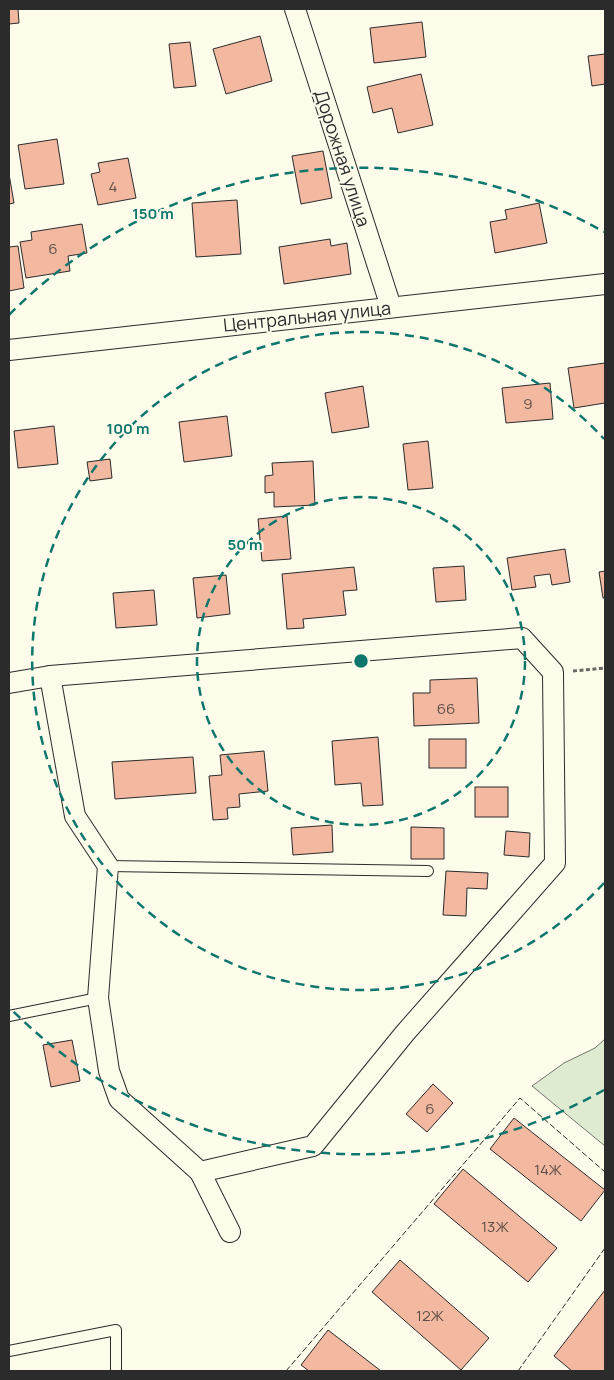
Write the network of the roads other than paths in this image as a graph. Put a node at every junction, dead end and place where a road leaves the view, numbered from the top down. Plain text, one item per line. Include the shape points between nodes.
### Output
1 (296, 9) edge
2 (605, 284) edge
3 (391, 307) junction
4 (9, 350) edge
5 (50, 676) junction
6 (9, 683) edge
7 (108, 866) junction
8 (428, 871) dead end
9 (98, 998) junction
10 (9, 1016) edge
11 (200, 1172) junction
12 (230, 1232) dead end
13 (9, 1351) edge
14 (116, 1371) edge

1 - 3 street, Дорожная улица
2 - 3 street, Центральная улица
3 - 4 street, Центральная улица
5 - 6 street
5 - 7 street via 75,816
5 - 11 street via 522,638 553,672 555,863 405,1033 312,1146
7 - 8 lane
7 - 9 street
9 - 10 lane
9 - 11 street via 109,1071 119,1099
11 - 12 street
13 - 14 lane via 116,1330

